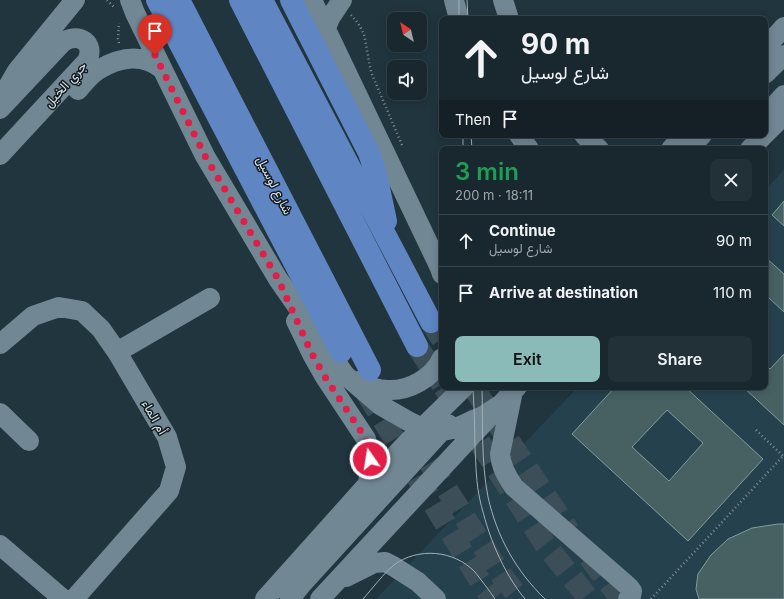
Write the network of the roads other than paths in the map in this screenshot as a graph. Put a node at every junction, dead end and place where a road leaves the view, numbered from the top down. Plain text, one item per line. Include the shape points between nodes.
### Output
1 (75, 0) edge
2 (157, 0) edge
3 (179, 0) edge
4 (240, 0) edge
5 (262, 0) edge
6 (291, 0) edge
7 (312, 0) edge
8 (454, 0) edge
9 (503, 0) edge
10 (341, 2) edge
11 (123, 6) edge
12 (458, 16) edge
13 (508, 16) edge
14 (784, 27) edge
15 (326, 28) junction
16 (768, 45) edge
17 (784, 55) edge
18 (162, 69) junction
19 (768, 71) edge
20 (784, 94) edge
21 (0, 100) edge
22 (0, 109) edge
23 (768, 113) edge
24 (784, 116) edge
25 (768, 132) edge
26 (18, 136) junction
27 (681, 138) edge
28 (699, 138) edge
29 (745, 138) edge
30 (762, 138) edge
31 (674, 146) edge
32 (691, 146) edge
33 (738, 146) edge
34 (753, 146) edge
35 (0, 155) edge
36 (388, 240) junction
37 (439, 266) edge
38 (278, 279) junction
39 (210, 298) dead end
40 (431, 322) tunnel mouth
41 (0, 344) edge
42 (418, 346) tunnel mouth
43 (117, 352) junction
44 (341, 352) dead end
45 (439, 364) edge
46 (370, 370) tunnel mouth
47 (346, 375) junction
48 (460, 390) edge
49 (461, 390) edge
50 (510, 394) edge
51 (0, 413) edge
52 (422, 428) junction
53 (443, 431) junction
54 (29, 441) dead end
55 (368, 484) junction
56 (0, 545) edge
57 (336, 582) junction
58 (63, 599) edge
59 (74, 599) edge
60 (265, 599) edge
61 (290, 599) edge
62 (320, 599) edge
63 (436, 599) edge
64 (628, 599) edge

1 - 21 street via 17,71
2 - 44 highway
3 - 46 highway, شارع لوسيل
4 - 42 highway
5 - 36 highway
6 - 36 highway via 369,153 381,196
7 - 15 street
8 - 12 street
9 - 13 street
10 - 15 street
11 - 18 street via 135,13
14 - 16 street
15 - 37 street
17 - 19 street
18 - 26 street via 141,58 115,62 97,71 59,108
18 - 38 street via 205,156
20 - 23 street
22 - 26 street, جري الخيل via 68,39 76,38 87,44 90,51 87,61
24 - 25 street
26 - 35 street, جري الخيل
27 - 31 street
28 - 32 street
29 - 33 street
30 - 34 street
36 - 40 highway
38 - 47 street
38 - 55 street via 312,354 366,439 370,459
39 - 43 street
41 - 43 street, أم الماء via 33,316 59,307 82,311 101,330
43 - 59 street, أم الماء via 166,437 176,467 170,491
45 - 47 street via 426,378 408,387 388,390 368,386
47 - 52 street via 380,405
48 - 52 street
49 - 53 street via 455,412
50 - 53 street via 483,416
50 - 57 street
50 - 64 street via 500,454 501,464 509,480 629,587 632,591
51 - 54 street
52 - 53 street
52 - 55 street
53 - 61 street
55 - 60 street
56 - 58 street
57 - 62 street
57 - 63 street via 374,563 385,562 418,582

